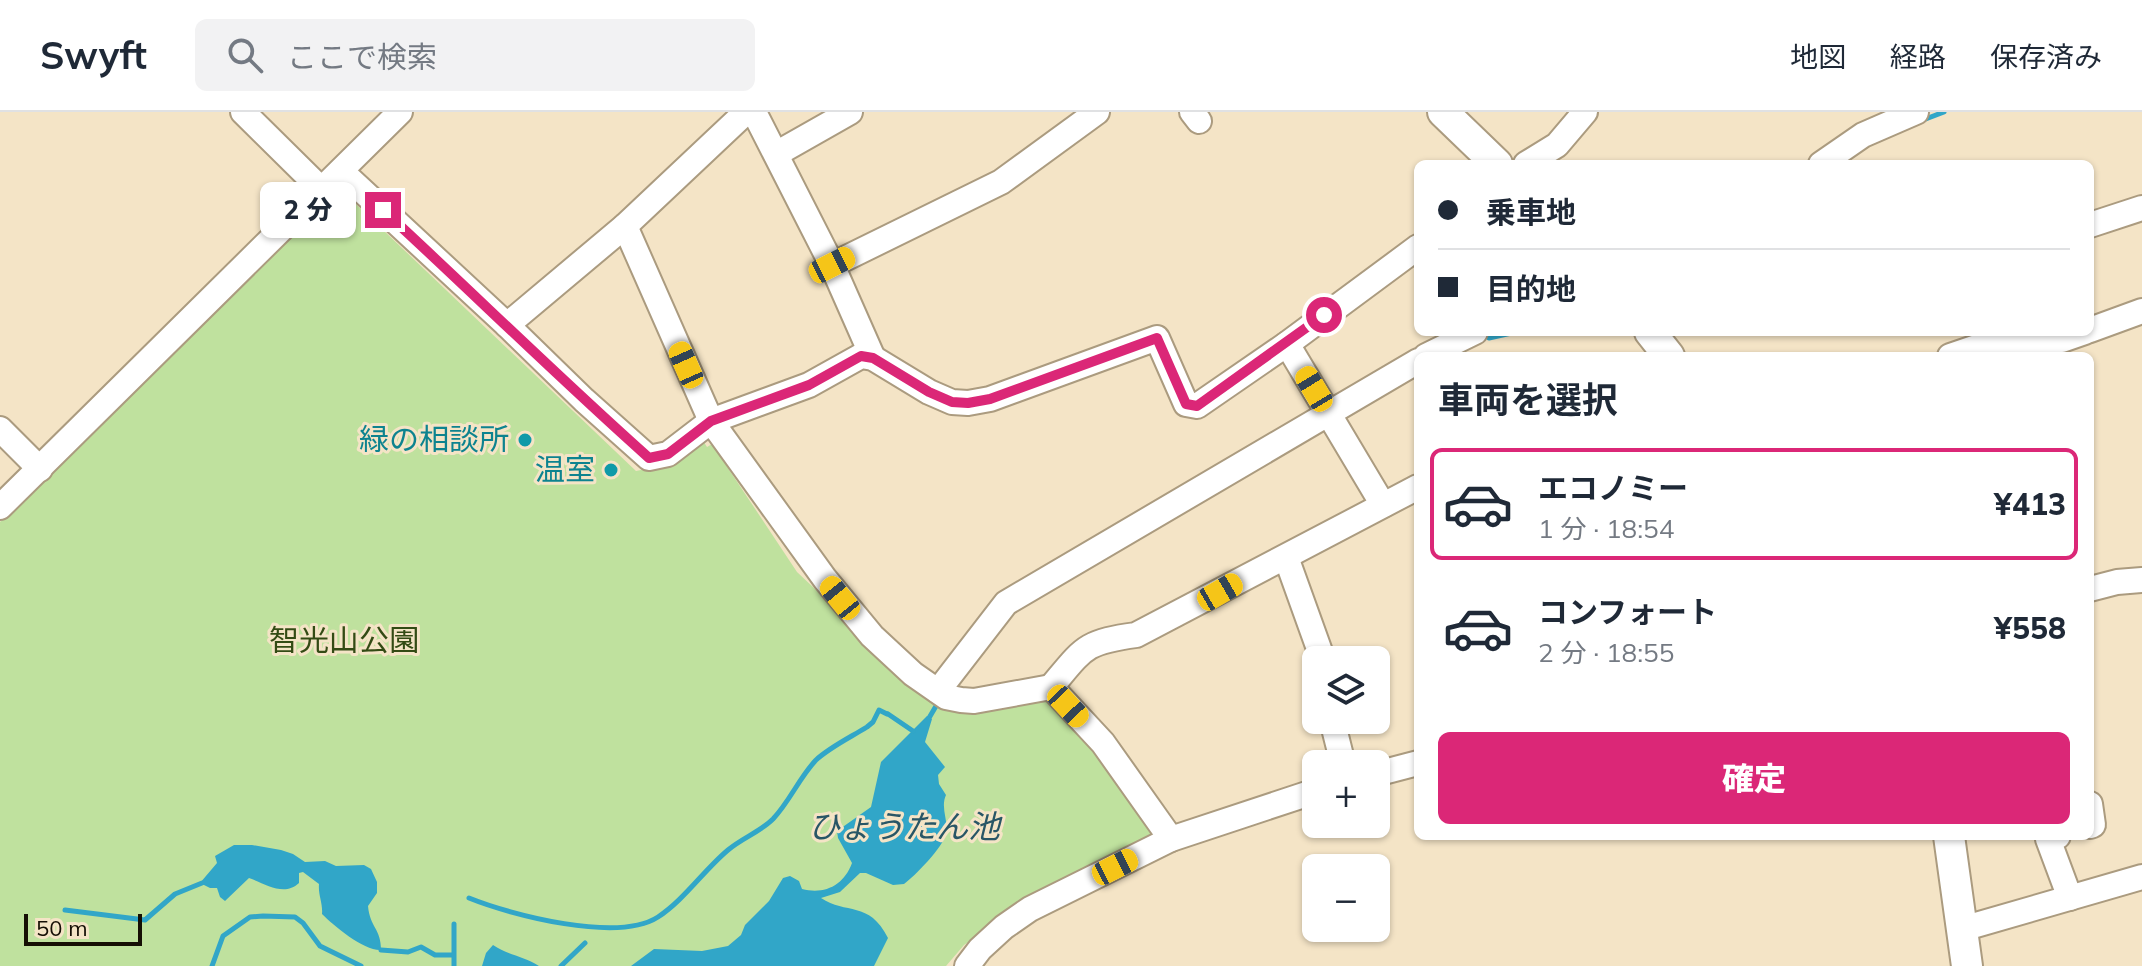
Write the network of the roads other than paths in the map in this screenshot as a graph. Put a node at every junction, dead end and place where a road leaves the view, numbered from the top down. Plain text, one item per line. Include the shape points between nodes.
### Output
1 (243, 112) edge
2 (400, 112) edge
3 (746, 112) edge
4 (754, 112) edge
5 (850, 112) edge
6 (1097, 112) edge
7 (1443, 112) edge
8 (1585, 112) edge
9 (1916, 112) edge
10 (776, 154) junction
11 (1493, 160) edge
12 (1533, 160) edge
13 (1827, 160) edge
14 (341, 171) junction
15 (322, 190) junction
16 (2142, 208) edge
17 (2094, 224) edge
18 (625, 226) junction
19 (1414, 250) edge
20 (832, 265) junction
21 (2142, 311) edge
22 (507, 325) junction
23 (2094, 328) edge
24 (1467, 336) edge
25 (1653, 336) edge
26 (2073, 336) edge
27 (1287, 344) junction
28 (1434, 352) edge
29 (1666, 352) edge
30 (1962, 352) edge
31 (873, 358) junction
32 (1414, 363) edge
33 (1328, 412) junction
34 (711, 421) junction
35 (0, 429) edge
36 (40, 469) junction
37 (1414, 489) edge
38 (1383, 505) junction
39 (0, 507) edge
40 (1286, 557) junction
41 (2142, 580) edge
42 (2094, 588) edge
43 (1318, 646) edge
44 (1051, 687) junction
45 (942, 694) junction
46 (1414, 764) edge
47 (1390, 770) edge
48 (1302, 796) edge
49 (1171, 839) junction
50 (1950, 840) edge
51 (2048, 840) edge
52 (2142, 877) edge
53 (2070, 898) junction
54 (1962, 929) junction
55 (967, 966) edge
56 (1967, 966) edge

1 - 15 street
2 - 14 street
3 - 18 street
4 - 10 street
5 - 10 street
6 - 20 street via 1001,182
7 - 11 main road
8 - 12 street via 1557,145
9 - 13 street via 1863,135
10 - 20 street
14 - 15 street
14 - 22 street
15 - 36 street
16 - 17 street
18 - 22 street
18 - 34 street
19 - 27 street
20 - 31 street
21 - 23 street
22 - 34 street via 649,458 668,454
24 - 28 street
25 - 29 main road
26 - 30 street via 1994,341
27 - 31 street via 1197,406 1186,404 1157,338 968,403 929,392
27 - 33 street
31 - 34 street via 861,356 809,385
32 - 33 street
33 - 38 street
33 - 45 street via 1006,603
34 - 45 street via 872,636
35 - 36 street
36 - 39 street
37 - 38 street
38 - 40 street
40 - 43 street
40 - 44 street via 1136,635 1101,640 1083,649
41 - 42 street
44 - 45 street via 974,701
44 - 49 street via 1103,743
46 - 47 street
48 - 49 street
49 - 55 street via 1030,909 1004,927
50 - 54 main road
51 - 53 street
52 - 53 street
53 - 54 street
54 - 56 main road

